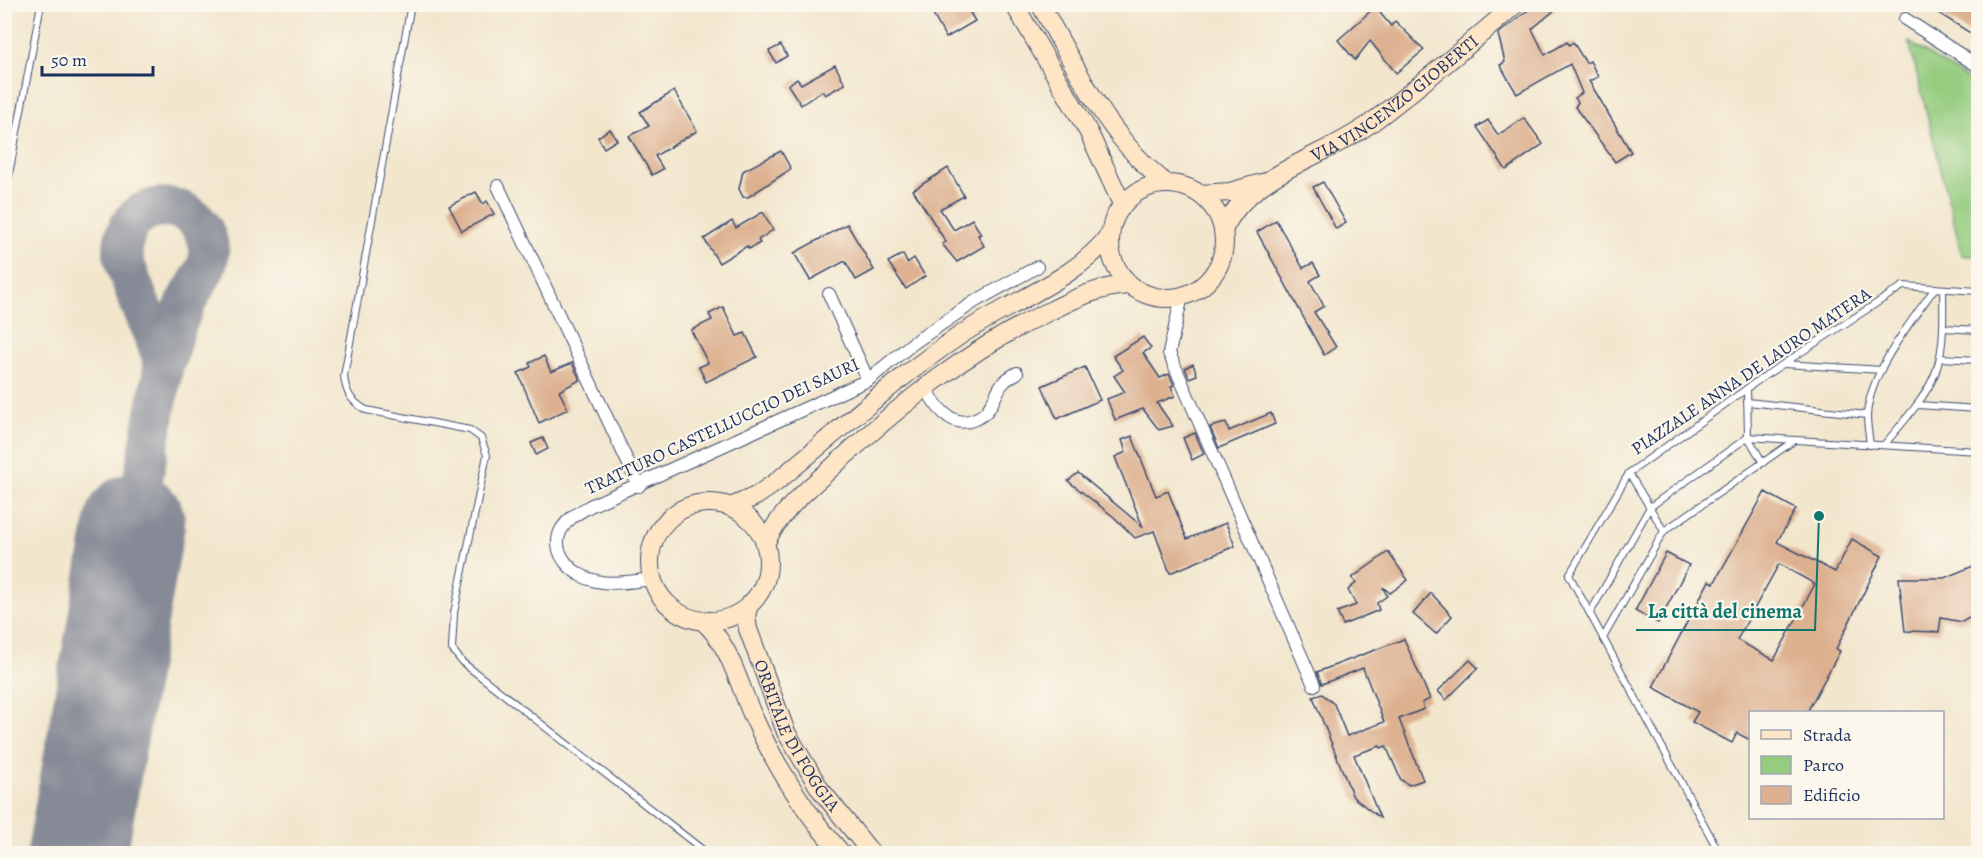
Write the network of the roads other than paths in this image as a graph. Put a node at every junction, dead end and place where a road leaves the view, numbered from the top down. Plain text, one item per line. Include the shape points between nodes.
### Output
1 (41, 4) edge
2 (411, 4) edge
3 (1014, 4) edge
4 (1040, 4) edge
5 (1516, 4) edge
6 (1905, 19) dead end
7 (1978, 66) edge
8 (1267, 182) junction
9 (1167, 184) junction
10 (498, 186) dead end
11 (1200, 194) junction
12 (4, 201) edge
13 (1122, 204) junction
14 (1223, 231) junction
15 (1109, 235) junction
16 (1037, 267) dead end
17 (1130, 285) junction
18 (1935, 288) junction
19 (1943, 289) junction
20 (1978, 291) edge
21 (829, 294) dead end
22 (1182, 297) junction
23 (1944, 328) junction
24 (1978, 330) edge
25 (1941, 358) junction
26 (1978, 360) edge
27 (1783, 364) junction
28 (1882, 370) junction
29 (1017, 373) dead end
30 (868, 380) junction
31 (926, 387) junction
32 (1747, 389) junction
33 (1748, 402) junction
34 (1918, 405) junction
35 (1978, 409) edge
36 (1867, 415) junction
37 (1748, 437) junction
38 (1796, 440) junction
39 (1870, 445) junction
40 (1884, 446) junction
41 (1978, 451) edge
42 (1763, 463) junction
43 (1629, 473) junction
44 (639, 486) junction
45 (731, 507) junction
46 (1650, 507) junction
47 (1664, 531) junction
48 (765, 544) junction
49 (652, 579) junction
50 (749, 605) junction
51 (1590, 614) junction
52 (703, 621) junction
53 (1603, 638) junction
54 (1314, 685) dead end
55 (708, 854) edge
56 (842, 854) edge
57 (872, 854) edge
58 (1720, 854) edge

1 - 12 lane
2 - 55 lane via 344,376 346,390 352,402 366,410 470,430 481,438 487,455 454,613 452,649 462,662
3 - 13 main road via 1088,131
4 - 9 main road via 1114,128 1134,156
5 - 8 main road, VIA VINCENZO GIOBERTI via 1370,124
6 - 7 street
8 - 11 main road, VIA VINCENZO GIOBERTI via 1230,192
8 - 14 main road, VIA VINCENZO GIOBERTI via 1235,211
9 - 11 main road via 1184,186
9 - 13 main road via 1150,186
10 - 44 street
11 - 14 main road via 1219,217
13 - 15 main road
14 - 22 main road via 1222,256 1214,274 1196,291
15 - 17 main road via 1113,263
15 - 45 main road via 1099,250 1075,268 963,334 906,375 775,483
16 - 30 street, TRATTURO CASTELLUCCIO DEI SAURI via 974,302
17 - 22 main road via 1154,297
17 - 31 main road via 1088,293 1028,321 956,364
18 - 19 lane, PIAZZALE ANNA DE LAURO MATERA
18 - 27 lane, PIAZZALE ANNA DE LAURO MATERA via 1903,286
18 - 28 lane
19 - 20 lane, PIAZZALE ANNA DE LAURO MATERA
19 - 23 lane
21 - 30 street
22 - 54 street via 1169,353
23 - 24 lane
23 - 25 lane
25 - 26 lane
25 - 34 lane via 1936,376
27 - 28 lane
27 - 32 lane, PIAZZALE ANNA DE LAURO MATERA
28 - 36 lane
29 - 31 street via 998,386 989,409 969,422 941,412
30 - 44 street, TRATTURO CASTELLUCCIO DEI SAURI
31 - 48 main road via 794,502
32 - 33 lane
32 - 43 lane, PIAZZALE ANNA DE LAURO MATERA
33 - 36 lane
33 - 37 lane
34 - 35 lane
34 - 40 lane
36 - 39 lane
37 - 38 lane
37 - 42 lane
37 - 46 lane
38 - 39 lane
38 - 42 lane
39 - 40 lane
40 - 41 lane
42 - 47 lane
43 - 46 lane
43 - 51 lane, PIAZZALE ANNA DE LAURO MATERA via 1569,575
44 - 49 street, TRATTURO CASTELLUCCIO DEI SAURI via 571,517 560,532 560,551 563,561 577,574 596,582
45 - 48 main road via 756,527
45 - 49 main road via 712,503 676,512 662,525 651,551
46 - 47 lane
46 - 51 lane
47 - 53 lane
48 - 50 main road via 766,575
49 - 52 main road via 659,595 671,607
50 - 52 main road via 728,617
50 - 57 main road, ORBITALE DI FOGGIA via 748,629 786,732 820,789
51 - 53 lane, PIAZZALE ANNA DE LAURO MATERA
52 - 56 main road, ORBITALE DI FOGGIA via 720,639 780,771 819,829
53 - 58 lane, PIAZZALE ANNA DE LAURO MATERA

